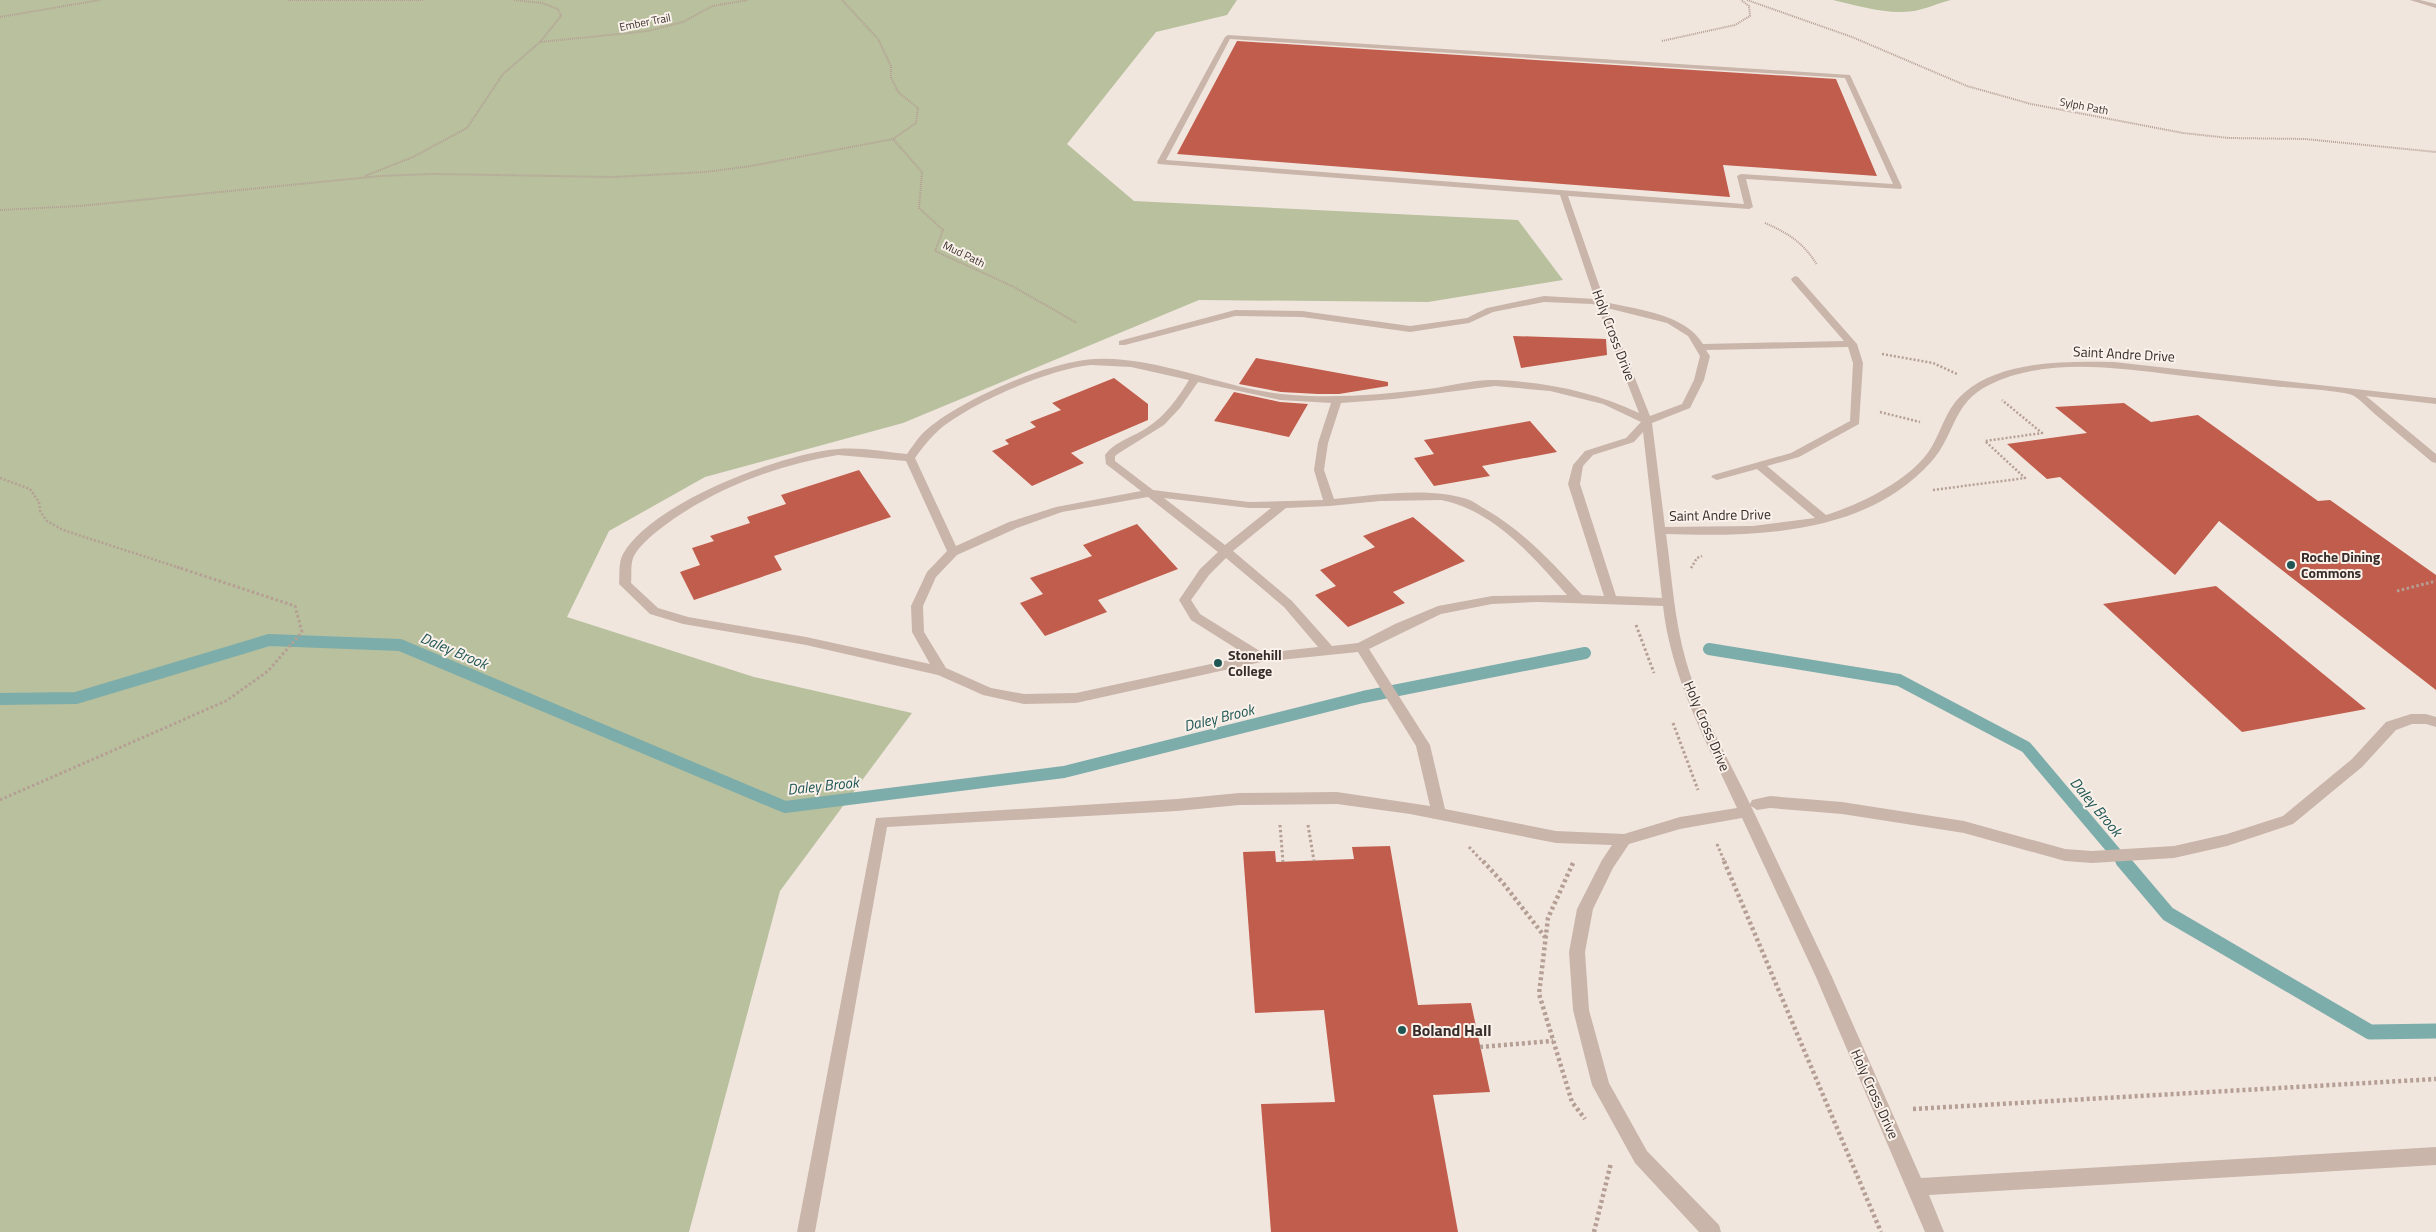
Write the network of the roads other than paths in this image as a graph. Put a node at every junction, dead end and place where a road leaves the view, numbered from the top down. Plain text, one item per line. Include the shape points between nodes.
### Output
1 (2413, 0) edge
2 (2436, 6) edge
3 (1563, 193) junction
4 (1795, 279) road end
5 (1601, 303) junction
6 (1122, 344) dead end
7 (1700, 347) junction
8 (1853, 347) junction
9 (1195, 380) junction
10 (2354, 391) junction
11 (1337, 400) junction
12 (2436, 401) edge
13 (1647, 422) junction
14 (910, 458) junction
15 (2436, 460) edge
16 (1759, 465) junction
17 (1717, 477) dead end
18 (1150, 493) junction
19 (1330, 503) junction
20 (1282, 504) junction
21 (1824, 518) junction
22 (1661, 530) junction
23 (1225, 551) junction
24 (953, 552) junction
25 (1578, 599) junction
26 (1611, 600) junction
27 (1670, 602) junction
28 (1361, 647) junction
29 (1328, 650) junction
30 (1261, 658) junction
31 (941, 671) junction
32 (2436, 722) edge
33 (1752, 808) junction
34 (1440, 814) junction
35 (1624, 840) junction
36 (2436, 1156) edge
37 (1916, 1187) junction
38 (806, 1232) edge
39 (1712, 1232) edge
40 (1935, 1232) edge

1 - 2 street
3 - 3 street via 1161,162 1228,37 1848,76 1898,187 1741,176 1749,207
3 - 5 street, Holy Cross Drive
4 - 8 street
5 - 6 street via 1544,299 1490,310 1469,320 1410,329 1302,314 1236,313
5 - 7 street via 1670,322 1692,334
5 - 13 street, Holy Cross Drive
7 - 8 street
7 - 13 street via 1705,356 1699,380 1686,406
8 - 16 street via 1858,363 1855,422 1795,455
9 - 11 street via 1280,397
9 - 14 street via 1131,364 1078,364 1003,391 955,414 926,435
9 - 18 street via 1168,416 1116,450 1108,459
10 - 12 street, Saint Andre Drive
10 - 15 street
10 - 21 street, Saint Andre Drive via 2114,365 2069,364 2012,374 1979,385 1965,397 1954,409 1938,447 1913,474 1867,502
11 - 13 street via 1495,383 1550,388 1607,402
11 - 19 street via 1323,443 1319,470
13 - 22 street, Holy Cross Drive
13 - 26 street via 1630,440 1590,453 1578,465 1574,484
14 - 24 street
14 - 31 street via 838,452 789,463 734,482 685,506 643,535 628,556 625,584 654,611 687,621 806,641
16 - 17 street
16 - 21 street
18 - 20 street via 1249,505
18 - 23 street
18 - 24 street via 1060,509
19 - 20 street
19 - 25 street via 1432,497 1463,501 1498,521 1548,565
20 - 23 street
21 - 22 street, Saint Andre Drive via 1755,530
22 - 27 street, Holy Cross Drive
23 - 29 street via 1288,604
23 - 30 street via 1195,581 1185,600 1195,617
24 - 31 street via 931,575 917,606 918,632
25 - 26 street
25 - 28 street via 1492,600 1438,610
26 - 27 street
27 - 33 street, Holy Cross Drive via 1680,662 1698,710
28 - 29 street
28 - 34 street via 1423,745
29 - 30 street
30 - 31 street via 1076,698 1024,699 988,692
32 - 33 street via 2410,718 2391,726 2357,763 2288,820 2227,840 2174,852 2092,857 2065,855 1964,828 1842,808
33 - 35 street via 1680,823
33 - 37 street, Holy Cross Drive
34 - 35 street via 1556,837
34 - 38 street via 1337,798 1239,799 880,822
35 - 39 street via 1607,864 1585,909 1577,952 1581,1010 1601,1085 1641,1157
36 - 37 street
37 - 40 street, Holy Cross Drive

